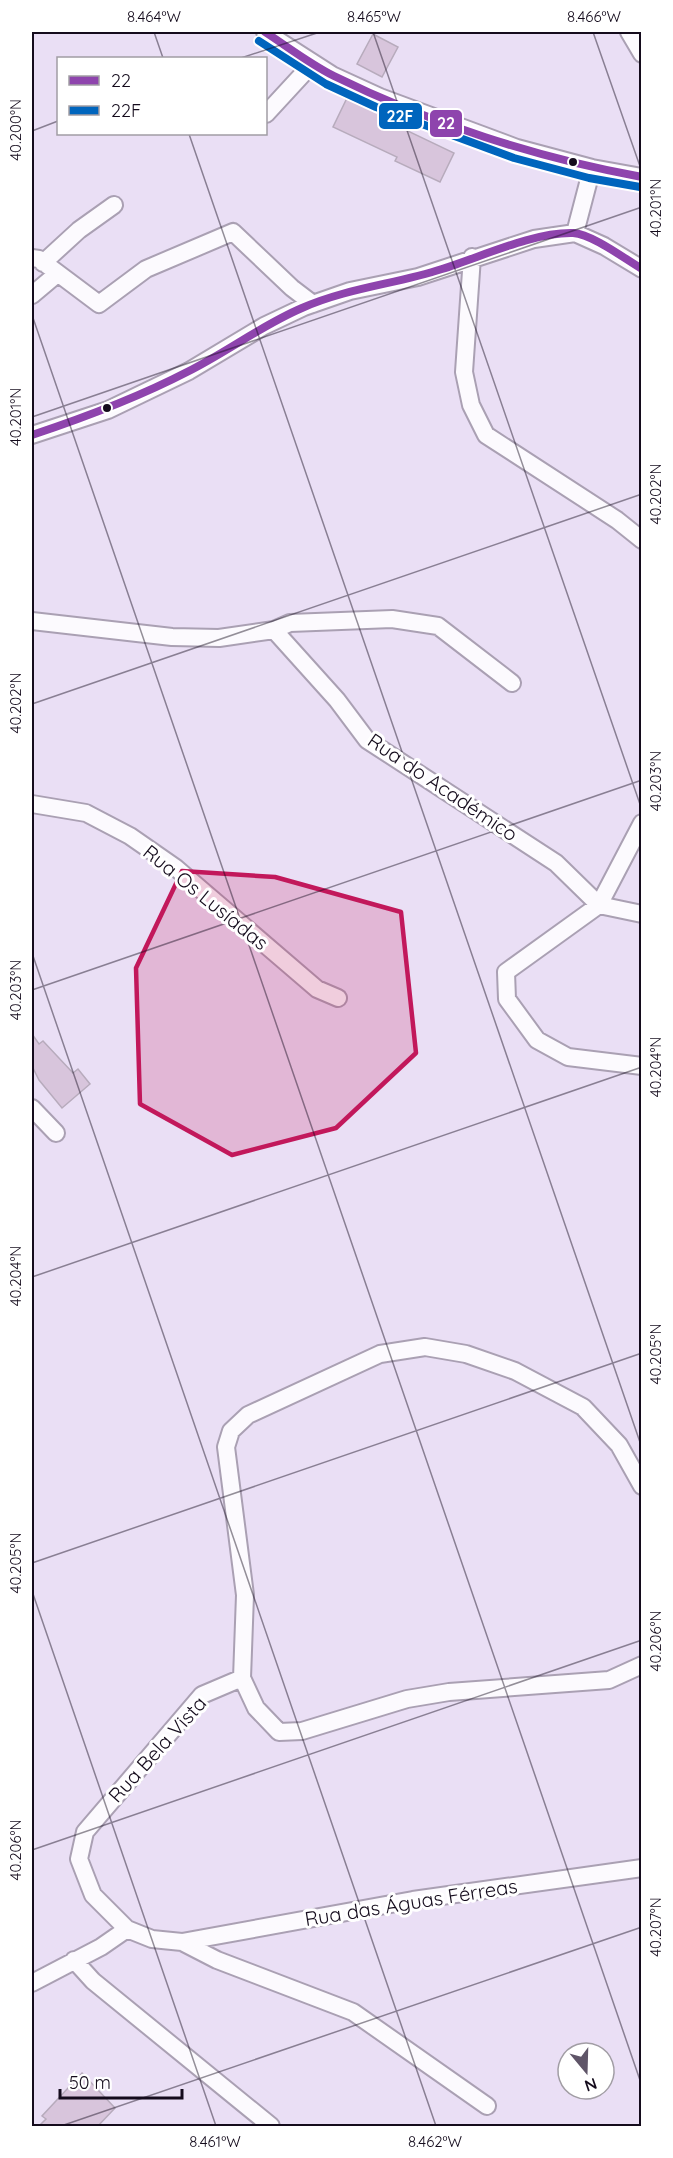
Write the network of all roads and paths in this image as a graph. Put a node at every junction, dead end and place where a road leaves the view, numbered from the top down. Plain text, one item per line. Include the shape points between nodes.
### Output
1 (265, 32) edge
2 (630, 32) edge
3 (642, 54) edge
4 (314, 63) junction
5 (267, 113) edge
6 (591, 168) junction
7 (642, 177) edge
8 (114, 205) dead end
9 (575, 233) junction
10 (472, 257) junction
11 (37, 260) edge
12 (642, 269) edge
13 (57, 274) junction
14 (32, 295) edge
15 (313, 304) junction
16 (32, 435) edge
17 (642, 540) edge
18 (32, 621) edge
19 (274, 630) junction
20 (512, 683) dead end
21 (32, 804) edge
22 (642, 823) edge
23 (599, 905) junction
24 (642, 914) edge
25 (338, 998) dead end
26 (642, 1066) edge
27 (32, 1108) edge
28 (56, 1133) dead end
29 (642, 1486) edge
30 (642, 1665) edge
31 (242, 1678) junction
32 (642, 1868) edge
33 (127, 1929) junction
34 (182, 1942) junction
35 (74, 1960) junction
36 (32, 1983) edge
37 (487, 2106) dead end
38 (271, 2127) edge

1 - 4 street
2 - 3 street
4 - 5 street
4 - 6 street via 380,97 517,148
6 - 7 street
6 - 9 street
8 - 11 street
9 - 10 street via 534,239
9 - 12 street
10 - 15 street via 418,277 350,291
10 - 17 street via 464,372 471,405 486,435
11 - 13 street
13 - 14 street
13 - 15 street via 99,304 146,269 233,232
15 - 16 street via 108,410
18 - 19 street via 172,638 219,638
19 - 20 street via 290,623 392,619 438,626
19 - 23 street, Rua do Académico via 367,740 556,863
21 - 25 street, Rua Os Lusíadas via 86,813 130,836 176,868 317,989
22 - 23 street
23 - 24 street
23 - 26 street via 506,972 507,999 537,1040 568,1057
27 - 28 street
29 - 31 street via 619,1445 583,1407 515,1371 466,1354 425,1347 380,1354 248,1415 231,1431 226,1447 245,1595
30 - 31 street via 609,1680 418,1697 302,1731 279,1732 256,1707
31 - 33 street, Rua Bela Vista via 202,1695 85,1832 79,1859 93,1895
32 - 34 street, Rua das Águas Férreas via 413,1900
33 - 34 street, Rua Bela Vista via 152,1938
33 - 35 street
34 - 37 street, Rua Bela Vista via 217,1960 353,2012
35 - 36 street
35 - 38 street via 93,1981

